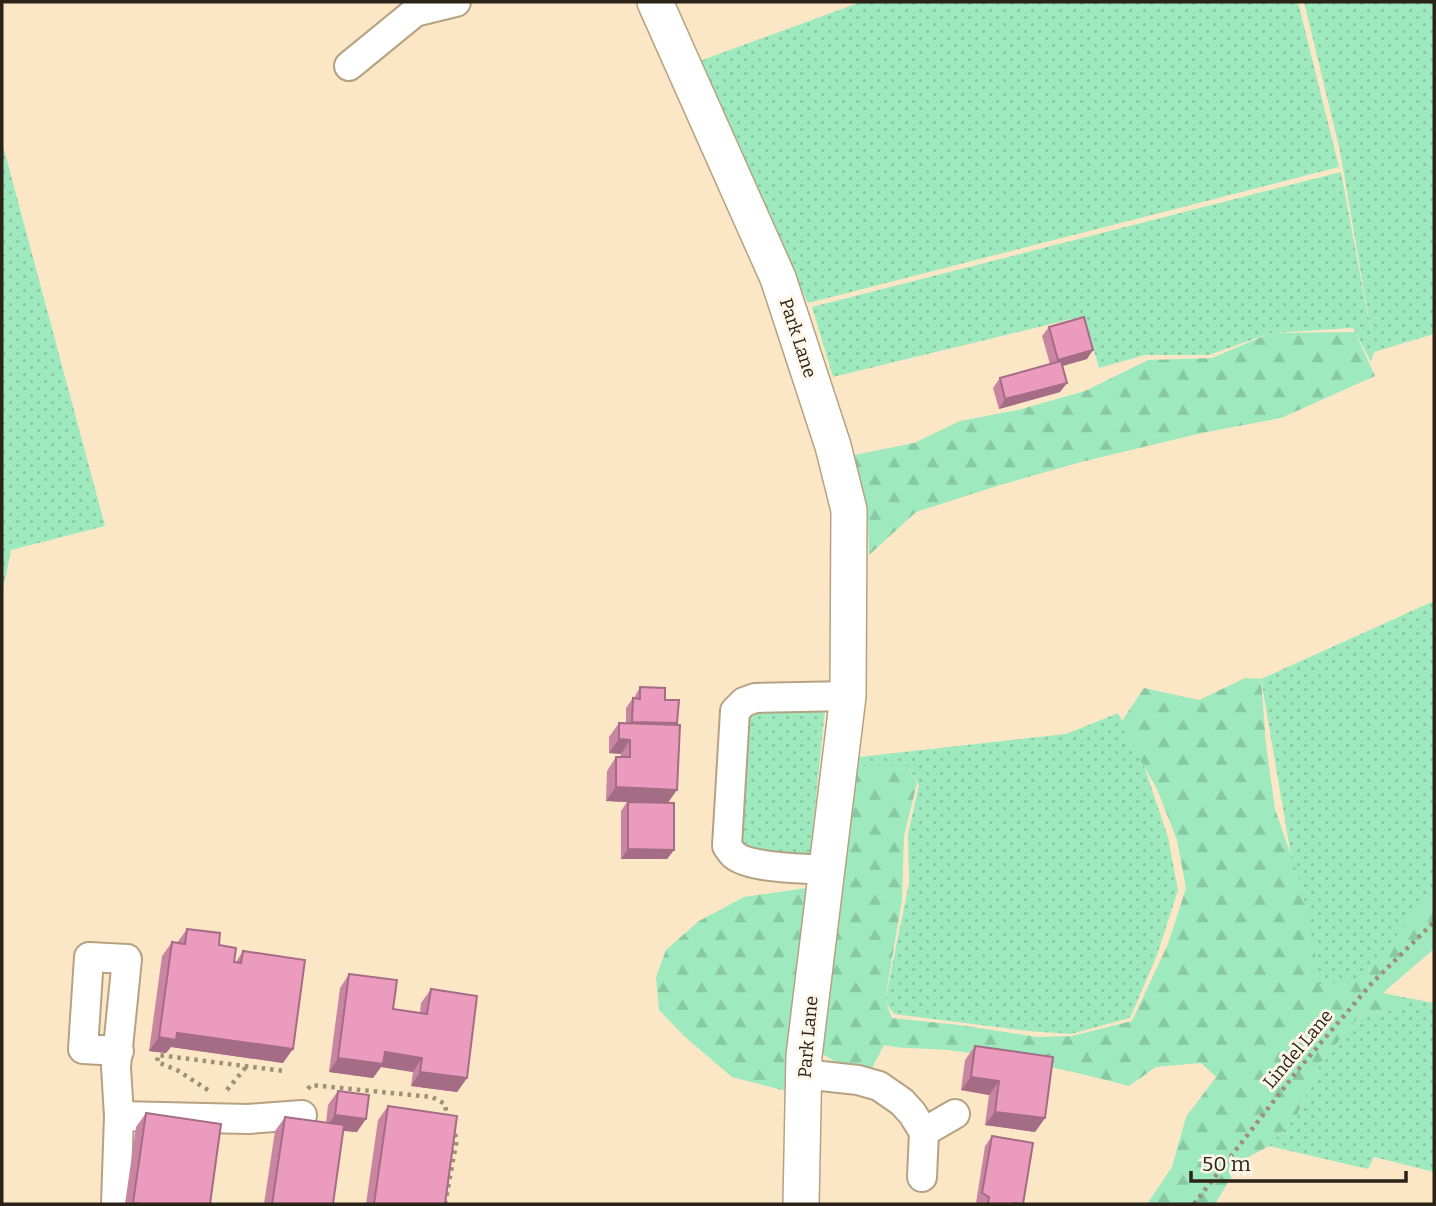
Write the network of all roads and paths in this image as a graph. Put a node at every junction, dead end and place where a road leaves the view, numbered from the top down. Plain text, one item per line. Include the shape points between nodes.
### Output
1 (456, 2) edge
2 (655, 2) edge
3 (349, 65) dead end
4 (848, 695) junction
5 (827, 870) junction
6 (1434, 922) edge
7 (119, 1051) dead end
8 (158, 1062) dead end
9 (246, 1067) junction
10 (284, 1071) edge
11 (803, 1074) junction
12 (220, 1098) dead end
13 (955, 1114) dead end
14 (119, 1116) junction
15 (294, 1116) joint
16 (924, 1132) junction
17 (922, 1177) dead end
18 (116, 1204) edge
19 (445, 1204) edge
20 (801, 1204) edge
21 (1194, 1204) edge

1 - 3 street via 415,12
2 - 4 main road, Park Lane via 778,278 832,446 849,510
4 - 5 main road, Park Lane
4 - 5 street via 755,698 736,711 727,846 743,860
5 - 11 main road, Park Lane
6 - 21 path, Lindel Lane via 1371,984
7 - 14 street
8 - 9 path via 158,1055
9 - 10 path
9 - 12 path
11 - 16 street via 879,1086 902,1102
11 - 20 main road, Park Lane
13 - 16 street
14 - 15 street
14 - 18 street
15 - 19 path via 311,1085 432,1097 445,1104 446,1125 457,1139
16 - 17 street

